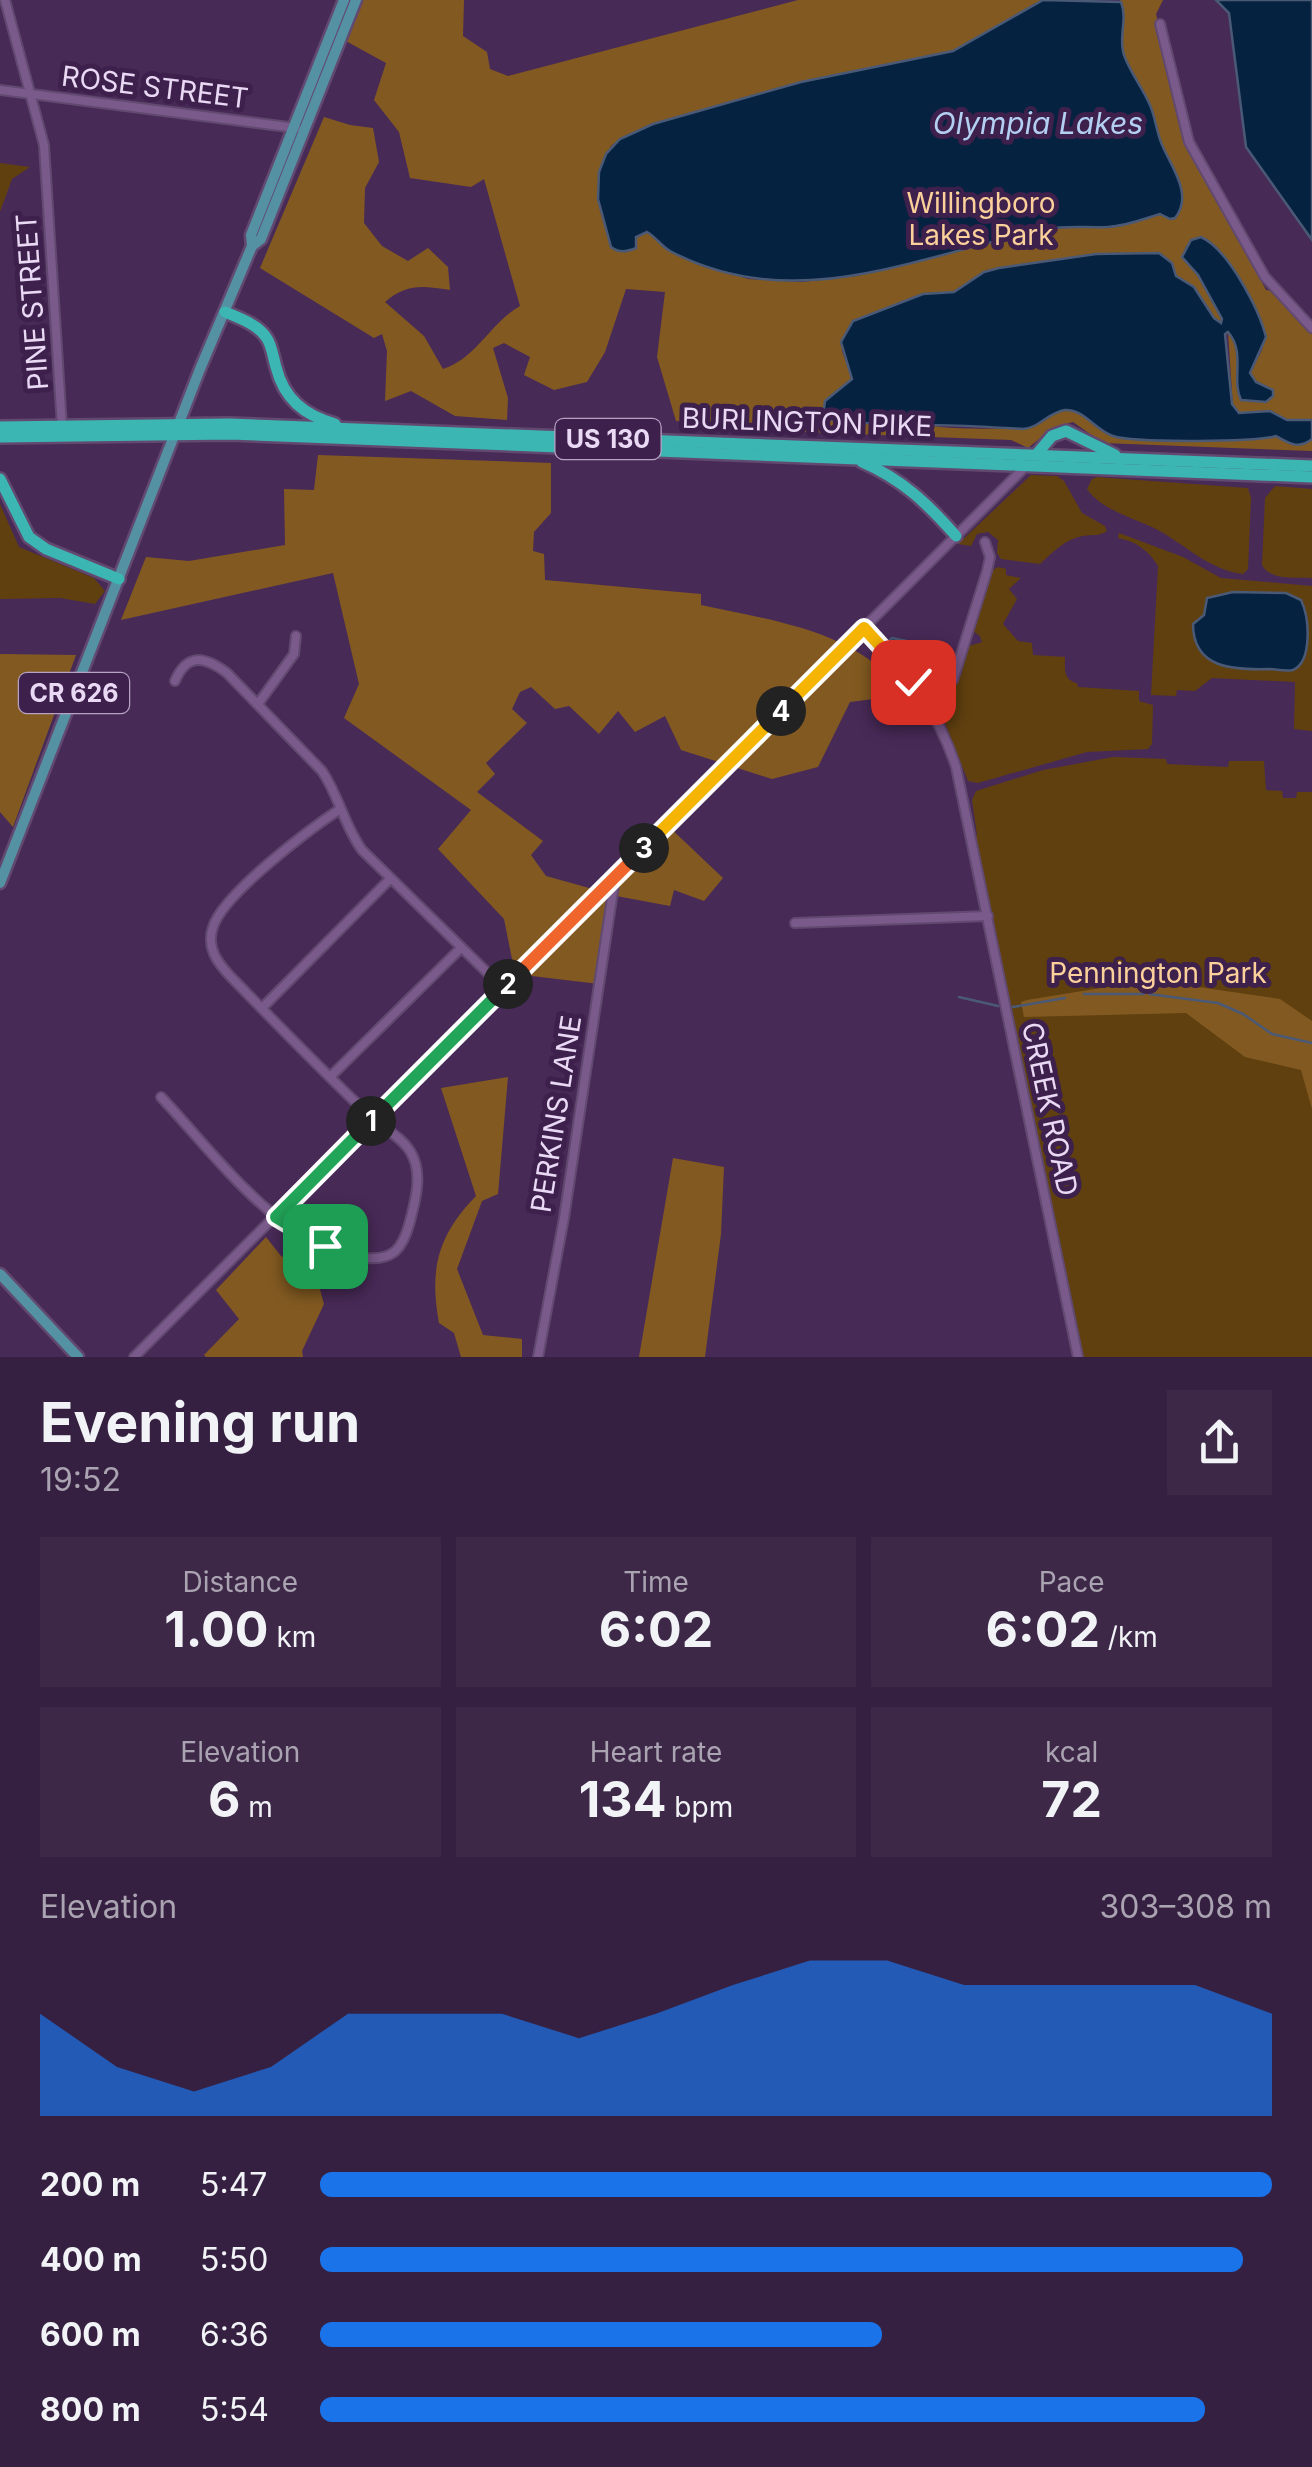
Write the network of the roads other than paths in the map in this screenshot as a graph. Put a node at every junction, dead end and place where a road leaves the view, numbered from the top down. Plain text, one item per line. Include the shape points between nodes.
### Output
1 (5, 0) edge
2 (351, 1) edge
3 (1160, 24) dead end
4 (0, 90) edge
5 (32, 94) junction
6 (299, 129) junction
7 (225, 312) junction
8 (1312, 328) edge
9 (62, 426) junction
10 (0, 427) edge
11 (178, 428) junction
12 (348, 429) junction
13 (0, 438) edge
14 (854, 459) junction
15 (1124, 459) junction
16 (1032, 460) junction
17 (1312, 466) edge
18 (1312, 476) edge
19 (0, 479) edge
20 (956, 536) junction
21 (985, 542) dead end
22 (119, 579) junction
23 (864, 628) junction
24 (296, 636) dead end
25 (174, 682) dead end
26 (926, 700) junction
27 (258, 704) junction
28 (340, 808) junction
29 (615, 877) junction
30 (390, 879) junction
31 (0, 883) edge
32 (988, 916) junction
33 (796, 923) dead end
34 (461, 948) junction
35 (504, 988) junction
36 (262, 1008) junction
37 (330, 1077) junction
38 (162, 1097) dead end
39 (373, 1120) junction
40 (276, 1217) junction
41 (0, 1274) edge
42 (78, 1357) edge
43 (134, 1357) edge
44 (538, 1357) edge
45 (1078, 1357) edge

1 - 5 street, PINE STREET
2 - 6 main road, CR 626
3 - 8 street via 1188,142 1265,277
4 - 5 street, ROSE STREET
5 - 6 street, ROSE STREET
5 - 9 street, PINE STREET via 45,156
6 - 7 main road, CR 626 via 261,239
7 - 11 main road, CR 626
7 - 12 highway via 266,338 293,402 310,416
9 - 10 highway, BURLINGTON PIKE / US 130
9 - 11 highway, BURLINGTON PIKE / US 130
11 - 12 highway, BURLINGTON PIKE / US 130
11 - 13 highway, BURLINGTON PIKE / US 130
11 - 14 highway, BURLINGTON PIKE / US 130
11 - 22 main road, CR 626
12 - 16 highway, BURLINGTON PIKE / US 130
14 - 16 highway, BURLINGTON PIKE / US 130
14 - 20 highway via 895,477
15 - 16 highway, BURLINGTON PIKE / US 130
15 - 16 highway via 1066,431 1052,436
15 - 17 highway, BURLINGTON PIKE / US 130
16 - 18 highway, BURLINGTON PIKE / US 130
16 - 20 street
19 - 22 highway via 28,537
20 - 23 street
21 - 26 street via 988,572 959,664 953,680
22 - 31 main road, CR 626
23 - 26 street, CREEK ROAD
23 - 29 street
24 - 27 street via 294,654
25 - 27 street via 189,661 207,662
26 - 32 street, CREEK ROAD via 956,767
27 - 28 street via 322,772
28 - 30 street via 362,850
28 - 36 street via 254,878 214,922 216,957
29 - 35 street
29 - 44 street, PERKINS LANE
30 - 34 street
30 - 36 street
32 - 33 street
32 - 45 street, CREEK ROAD
34 - 35 street
34 - 37 street
35 - 39 street
36 - 37 street
37 - 39 street
38 - 40 street
39 - 40 street
39 - 40 street via 408,1148 417,1169 399,1250 388,1257 358,1256
40 - 43 street
41 - 42 main road

